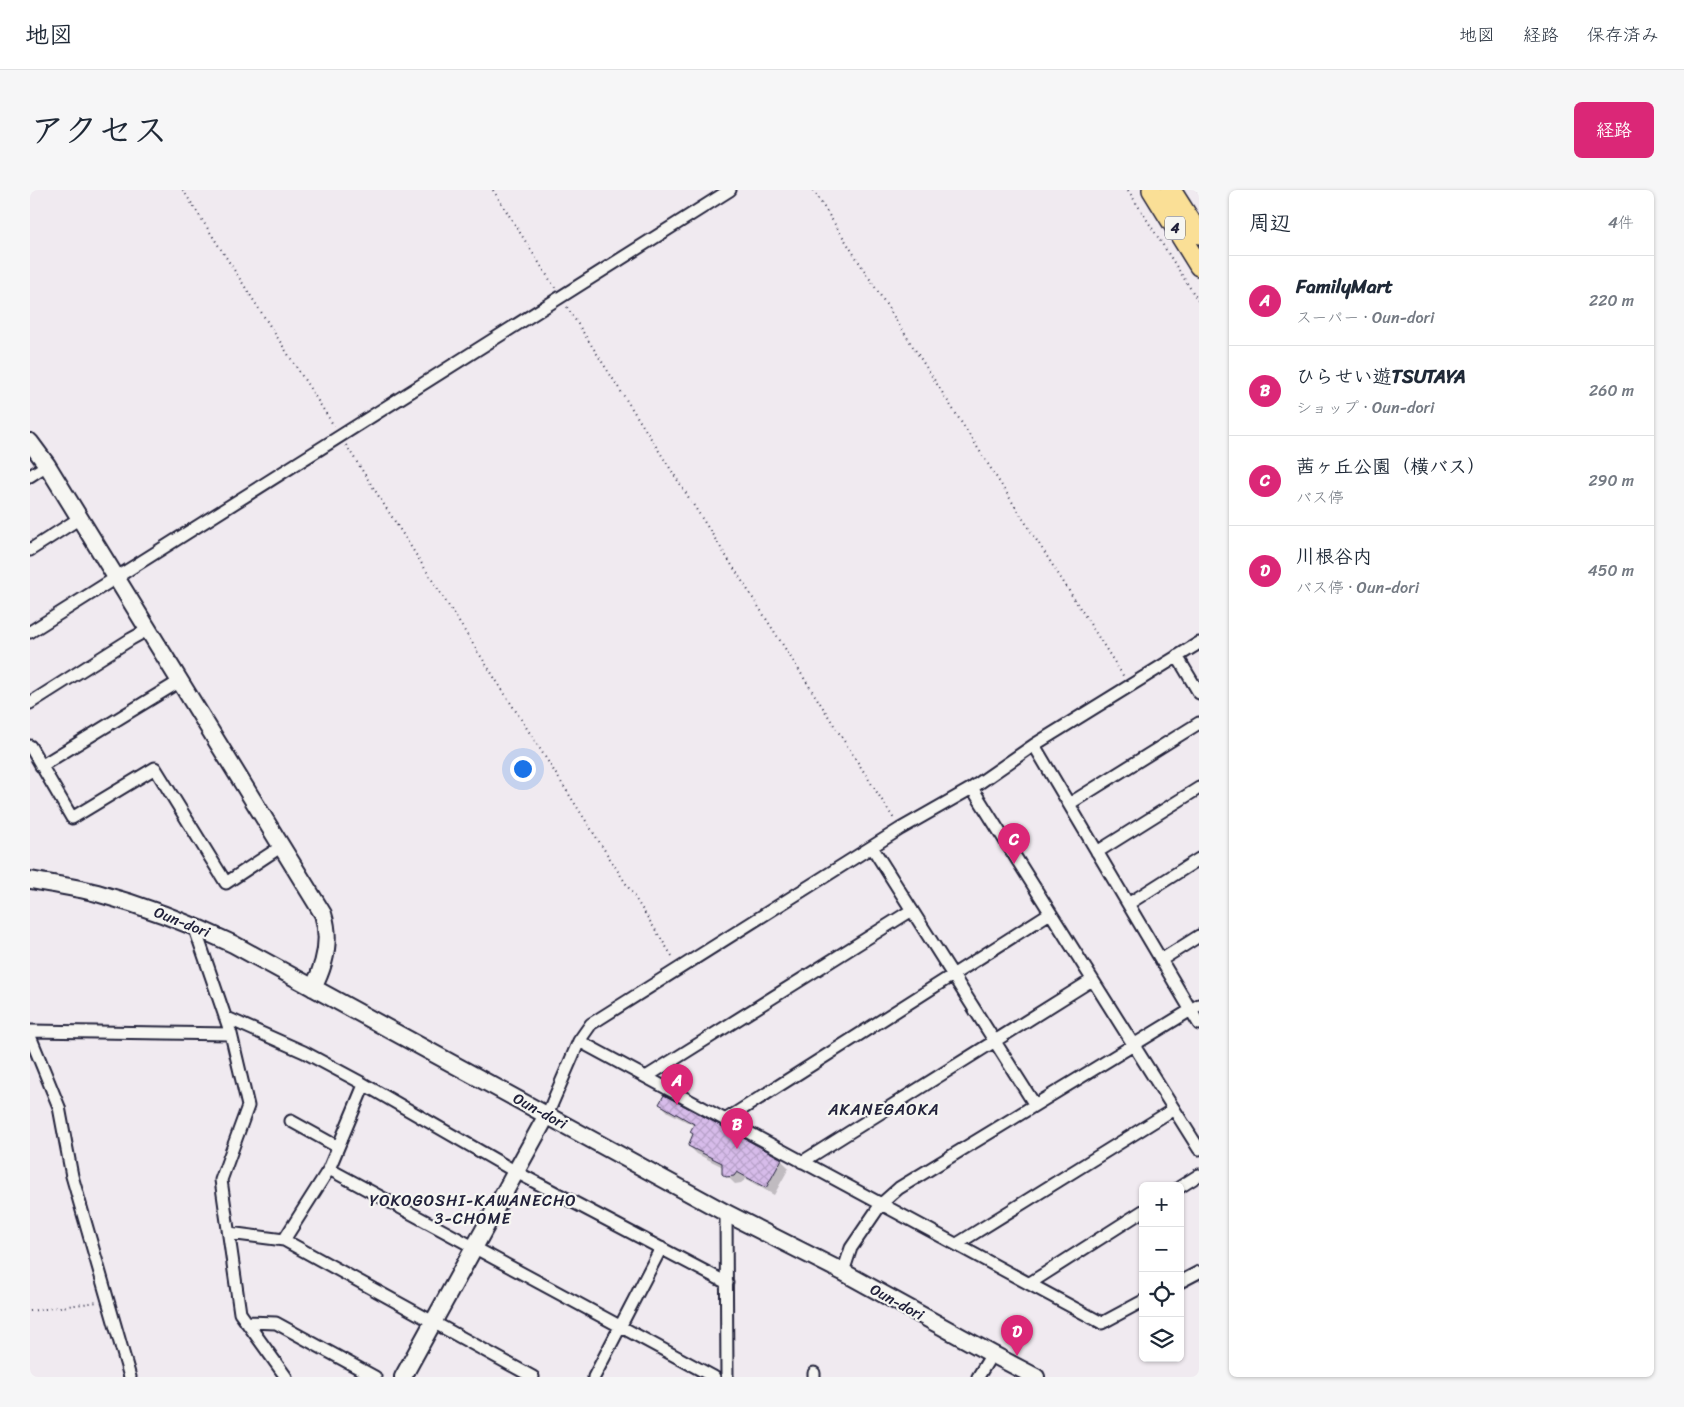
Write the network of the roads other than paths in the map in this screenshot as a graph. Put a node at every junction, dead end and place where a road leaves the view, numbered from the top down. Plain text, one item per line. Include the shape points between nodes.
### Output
1 (730, 190) edge
2 (1152, 190) edge
3 (1172, 190) edge
4 (1199, 234) edge
5 (1199, 266) edge
6 (30, 442) edge
7 (47, 466) junction
8 (30, 476) edge
9 (80, 518) junction
10 (30, 550) edge
11 (116, 578) junction
12 (149, 629) junction
13 (30, 632) edge
14 (1199, 643) edge
15 (1177, 656) junction
16 (180, 680) junction
17 (1199, 692) edge
18 (30, 703) edge
19 (1199, 723) edge
20 (1034, 745) junction
21 (30, 746) edge
22 (42, 766) junction
23 (972, 788) junction
24 (1199, 788) edge
25 (1068, 804) junction
26 (282, 846) junction
27 (872, 847) junction
28 (1097, 852) junction
29 (1199, 859) edge
30 (30, 880) edge
31 (1128, 904) junction
32 (912, 910) junction
33 (1050, 913) junction
34 (194, 926) junction
35 (1199, 936) edge
36 (1161, 960) junction
37 (953, 975) junction
38 (1092, 980) junction
39 (313, 988) junction
40 (1195, 1007) edge
41 (225, 1018) junction
42 (1199, 1024) edge
43 (30, 1032) edge
44 (231, 1034) junction
45 (579, 1041) junction
46 (995, 1041) junction
47 (31, 1043) edge
48 (1134, 1045) junction
49 (646, 1077) junction
50 (364, 1085) junction
51 (1036, 1105) junction
52 (1174, 1109) junction
53 (547, 1115) junction
54 (725, 1120) junction
55 (291, 1121) dead end
56 (338, 1147) junction
57 (1199, 1149) edge
58 (802, 1162) junction
59 (329, 1169) junction
60 (516, 1172) junction
61 (1199, 1175) edge
62 (1184, 1184) edge
63 (881, 1204) junction
64 (726, 1213) junction
65 (1139, 1214) edge
66 (229, 1233) junction
67 (284, 1240) junction
68 (957, 1244) junction
69 (474, 1247) junction
70 (661, 1248) junction
71 (843, 1272) junction
72 (1199, 1272) edge
73 (1184, 1280) edge
74 (727, 1283) junction
75 (1030, 1284) junction
76 (1139, 1304) edge
77 (246, 1322) junction
78 (433, 1322) junction
79 (620, 1326) junction
80 (992, 1354) junction
81 (130, 1377) edge
82 (286, 1377) edge
83 (375, 1377) edge
84 (402, 1377) edge
85 (533, 1377) edge
86 (594, 1377) edge
87 (714, 1377) edge
88 (727, 1377) edge
89 (978, 1377) edge
90 (1036, 1377) edge

1 - 11 street
2 - 5 main road, 4
3 - 4 main road, 4
6 - 7 main road
7 - 8 street
7 - 9 main road
9 - 10 street
9 - 11 main road
11 - 12 main road
11 - 13 street
12 - 16 main road
12 - 18 street
14 - 15 street
15 - 17 street
15 - 20 street
16 - 22 street
16 - 26 main road
19 - 25 street
20 - 23 street
20 - 25 street
21 - 22 street
22 - 26 street via 72,818 155,768 226,883
23 - 27 street
23 - 33 street
24 - 28 street
25 - 28 street
26 - 39 main road via 326,921 327,947
27 - 32 street
27 - 45 street via 590,1024
28 - 31 street
29 - 31 street
30 - 34 main road, Oun-dori via 96,893
31 - 36 street
32 - 37 street
32 - 49 street
33 - 37 street
33 - 38 street
34 - 39 main road, Oun-dori
34 - 41 street
35 - 36 street
36 - 40 street
37 - 46 street
37 - 54 street
38 - 46 street
38 - 48 street
39 - 53 main road, Oun-dori
40 - 42 street
40 - 48 street
41 - 44 street
41 - 50 street via 304,1052
43 - 44 street
44 - 66 street via 248,1106 221,1180
45 - 49 street
45 - 53 street
46 - 51 street
46 - 58 street
47 - 81 street via 59,1107 72,1176
48 - 51 street
48 - 52 street
49 - 54 street
50 - 56 street
50 - 60 street
51 - 63 street via 899,1188
52 - 57 street
52 - 68 street
53 - 60 main road
53 - 64 main road, Oun-dori
54 - 58 street
55 - 56 street
56 - 59 street
58 - 63 street
59 - 67 street
59 - 69 street
60 - 69 main road
60 - 70 street
61 - 62 street
63 - 68 street
63 - 71 street via 851,1248
64 - 71 main road, Oun-dori
64 - 74 street
65 - 75 street
66 - 67 street
66 - 77 street via 240,1313
67 - 78 street
68 - 75 street
69 - 78 main road
69 - 79 street
70 - 74 street
70 - 79 street
71 - 80 main road, Oun-dori
72 - 73 street
74 - 88 street
75 - 76 street via 1102,1323
77 - 82 street
77 - 83 street via 276,1323
78 - 84 main road
78 - 85 street
79 - 86 street
79 - 87 street
80 - 89 street
80 - 90 main road, Oun-dori

